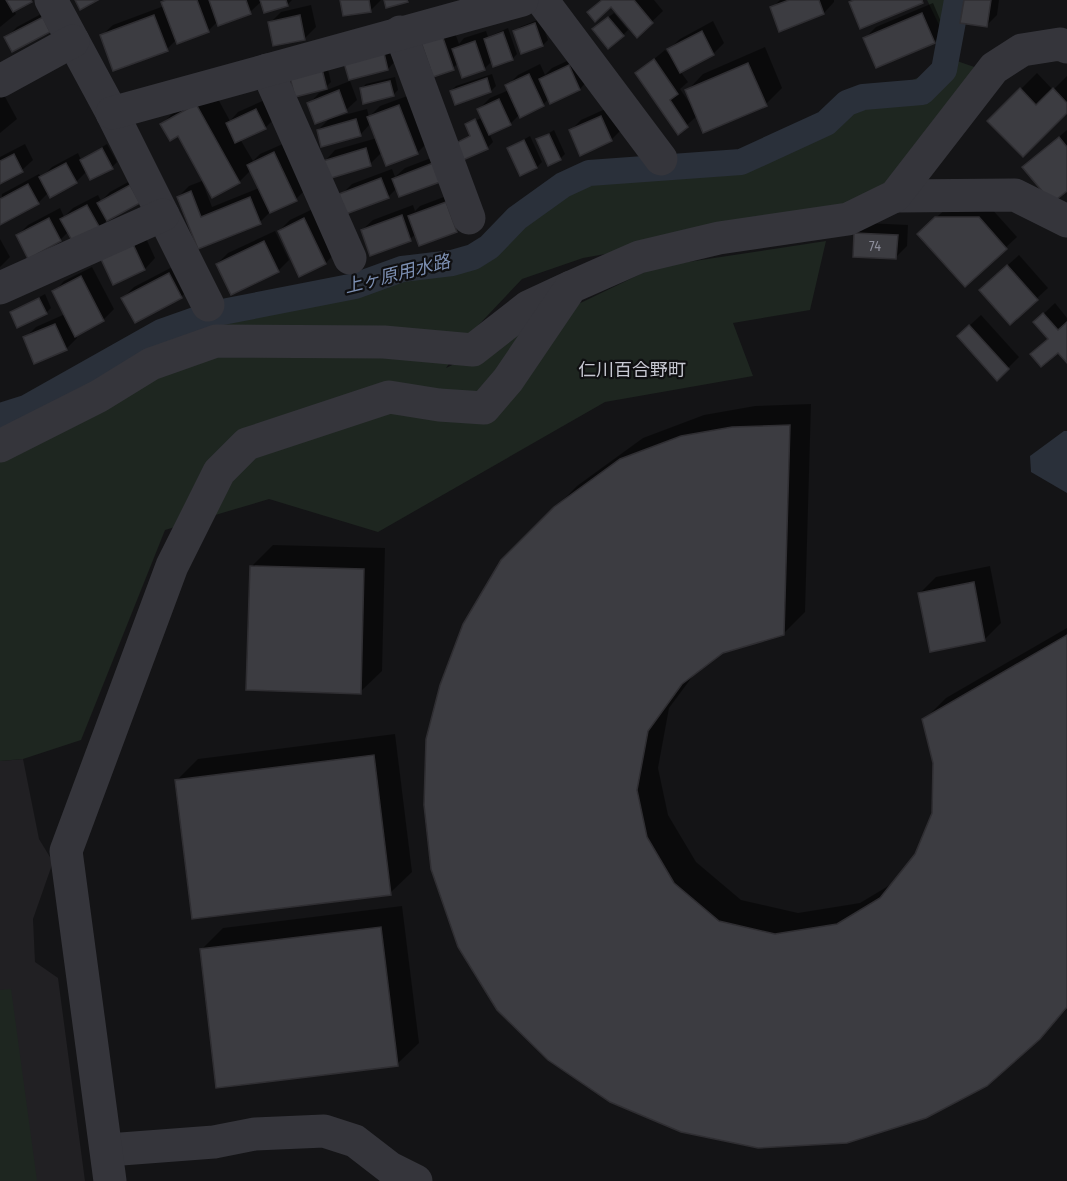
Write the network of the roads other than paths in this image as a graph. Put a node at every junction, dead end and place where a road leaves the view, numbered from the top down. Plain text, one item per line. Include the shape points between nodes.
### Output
1 (51, 0) edge
2 (522, 0) edge
3 (542, 0) edge
4 (400, 32) junction
5 (72, 41) junction
6 (1067, 47) edge
7 (267, 70) junction
8 (0, 81) edge
9 (112, 113) junction
10 (661, 159) dead end
11 (895, 196) junction
12 (163, 215) junction
13 (469, 218) dead end
14 (1067, 221) edge
15 (350, 258) dead end
16 (571, 287) junction
17 (0, 288) edge
18 (208, 305) dead end
19 (0, 446) edge
20 (109, 1166) edge
21 (416, 1181) edge

1 - 5 street
2 - 4 street
3 - 10 street
4 - 7 street
4 - 13 street
5 - 8 street
5 - 9 street
6 - 11 street via 1060,44 1022,50 994,68
7 - 9 street
7 - 15 street
9 - 12 street
11 - 14 street via 1015,195
11 - 16 street via 848,219 719,238 639,256
12 - 17 street
12 - 18 street
16 - 19 street via 528,307 473,350 384,342 216,341 151,364 99,396
16 - 20 street via 508,380 484,408 389,396 248,444 219,472 172,566 66,851
20 - 21 street via 255,1134 324,1131 355,1141

